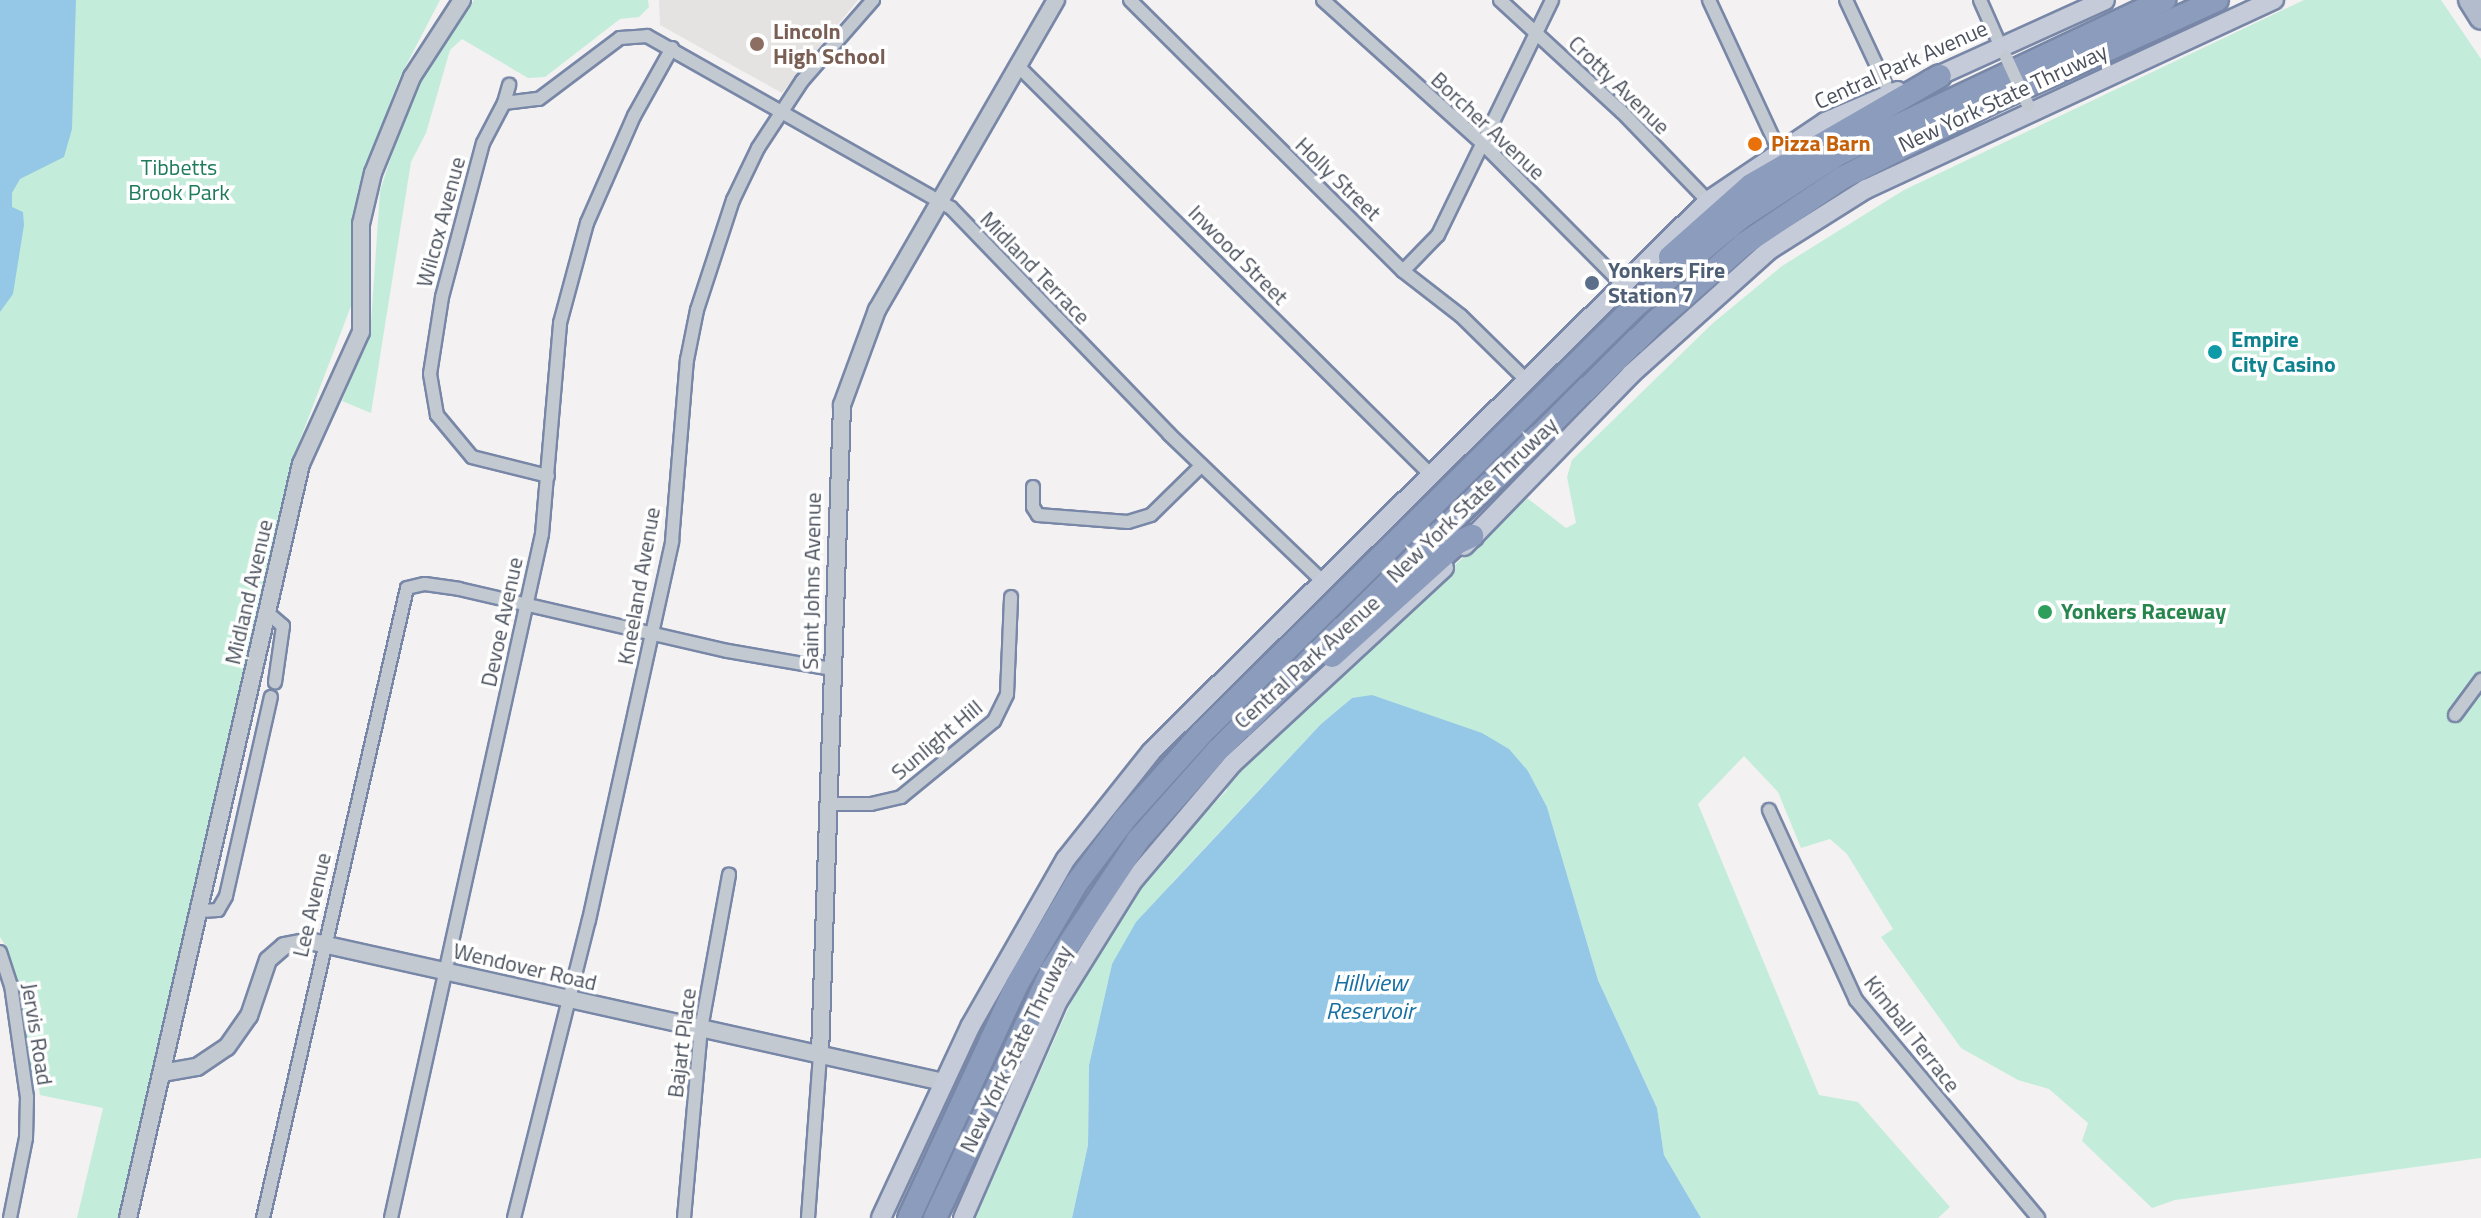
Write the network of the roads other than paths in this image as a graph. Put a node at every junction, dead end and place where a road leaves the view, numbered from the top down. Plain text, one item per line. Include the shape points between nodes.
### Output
1 (462, 0) edge
2 (873, 0) edge
3 (1056, 0) edge
4 (1130, 0) edge
5 (1323, 0) edge
6 (1500, 0) edge
7 (1562, 0) edge
8 (1709, 0) edge
9 (1846, 0) edge
10 (1980, 0) edge
11 (2105, 0) edge
12 (2164, 0) edge
13 (2217, 0) edge
14 (2274, 0) edge
15 (2469, 0) edge
16 (1551, 3) edge
17 (2481, 19) edge
18 (1536, 33) junction
19 (672, 48) junction
20 (2003, 52) junction
21 (1018, 66) junction
22 (1940, 76) junction
23 (509, 85) dead end
24 (1890, 94) junction
25 (504, 103) junction
26 (2029, 109) junction
27 (781, 111) junction
28 (1485, 146) junction
29 (1779, 151) junction
30 (1708, 201) junction
31 (939, 202) junction
32 (1403, 271) junction
33 (1623, 285) junction
34 (1634, 307) junction
35 (1525, 379) junction
36 (1202, 465) junction
37 (1430, 474) junction
38 (548, 476) junction
39 (1033, 487) dead end
40 (1472, 536) junction
41 (1321, 580) junction
42 (1011, 597) dead end
43 (527, 604) junction
44 (268, 613) junction
45 (653, 632) junction
46 (832, 669) junction
47 (1290, 679) junction
48 (2481, 680) edge
49 (275, 682) dead end
50 (271, 697) dead end
51 (2455, 715) dead end
52 (830, 804) junction
53 (1769, 810) dead end
54 (729, 875) dead end
55 (201, 911) junction
56 (324, 945) junction
57 (0, 952) edge
58 (445, 972) junction
59 (569, 1000) junction
60 (701, 1029) junction
61 (820, 1055) junction
62 (162, 1073) junction
63 (943, 1082) junction
64 (10, 1218) edge
65 (128, 1218) edge
66 (263, 1218) edge
67 (391, 1218) edge
68 (514, 1218) edge
69 (684, 1218) edge
70 (808, 1218) edge
71 (881, 1218) edge
72 (906, 1218) edge
73 (938, 1218) edge
74 (963, 1218) edge
75 (2038, 1218) edge

1 - 44 street, Midland Avenue via 412,77 377,161 361,224 361,332 301,464
2 - 27 street, Kneeland Avenue
3 - 21 street, Saint Johns Avenue
4 - 32 street, Holly Street
5 - 28 street, Borcher Avenue
6 - 18 street, Crotty Avenue
7 - 16 street
8 - 29 street
9 - 24 street
10 - 20 street
11 - 20 main road, Central Park Avenue
12 - 34 highway, New York State Thruway via 1838,154 1740,218
13 - 47 highway, New York State Thruway via 1912,141 1776,221 1683,295
14 - 26 main road, Central Park Avenue
15 - 17 main road
16 - 18 street
18 - 28 street
18 - 30 street, Crotty Avenue
19 - 25 street via 647,36 620,38 539,99
19 - 27 street, Midland Terrace
19 - 38 street, Devoe Avenue via 634,116 577,255 554,357
20 - 22 main road, Central Park Avenue
20 - 26 street, bridge
21 - 31 street, Saint Johns Avenue
21 - 37 street, Inwood Street
22 - 24 main road, Central Park Avenue
22 - 34 highway via 1751,185 1654,274
23 - 25 street, Wilcox Avenue
24 - 29 main road, Central Park Avenue via 1825,122
25 - 38 street, Wilcox Avenue via 483,143 442,297 430,374 433,400 450,436 472,457
26 - 40 main road, Central Park Avenue via 1866,189 1769,250 1700,307
27 - 31 street, Midland Terrace
27 - 45 street, Kneeland Avenue via 733,200 697,310 687,360 672,541
28 - 32 street via 1438,235
28 - 33 street, Borcher Avenue
29 - 30 main road, Central Park Avenue
30 - 33 main road, Central Park Avenue
31 - 36 street, Midland Terrace via 951,208
31 - 46 street, Saint Johns Avenue via 869,325 842,405
32 - 35 street, Holly Street via 1461,316
33 - 35 main road, Central Park Avenue
34 - 72 highway, New York State Thruway via 1202,733 1124,820 1035,951
35 - 37 main road, Central Park Avenue
36 - 39 street via 1151,515 1128,522 1038,515
36 - 41 street, Midland Terrace
37 - 41 main road, Central Park Avenue
38 - 43 street, Devoe Avenue
40 - 47 highway via 1320,666
40 - 74 main road, Central Park Avenue via 1397,614 1232,764 1132,882 1058,1001
41 - 63 main road, Central Park Avenue via 1104,807 1066,859
42 - 52 street, Sunlight Hill via 1007,694 994,721 901,797 871,804
43 - 45 street
43 - 56 street, Lee Avenue via 425,584 407,588
43 - 58 street, Devoe Avenue
44 - 49 street via 283,626
44 - 55 street, Midland Avenue
45 - 46 street
45 - 59 street, Kneeland Avenue
46 - 52 street, Saint Johns Avenue
47 - 73 highway, New York State Thruway via 1163,809 1092,903 1033,1005
48 - 51 street
50 - 55 street via 226,896 218,910
52 - 61 street, Saint Johns Avenue
53 - 75 street, Kimball Terrace via 1856,1000
54 - 60 street, Bajart Place
55 - 62 street, Midland Avenue
56 - 58 street, Wendover Road
56 - 62 street, Wendover Road via 302,941 278,949 265,966 249,1016 232,1042 197,1067
56 - 66 street, Lee Avenue
57 - 64 street, Jervis Road via 11,985 27,1097 26,1138
58 - 59 street, Wendover Road
58 - 67 street, Devoe Avenue
59 - 60 street, Wendover Road
59 - 68 street, Kneeland Avenue
60 - 61 street, Wendover Road
60 - 69 street, Bajart Place
61 - 63 street, Wendover Road
61 - 70 street, Saint Johns Avenue
62 - 65 street, Midland Avenue
63 - 71 main road, Central Park Avenue

